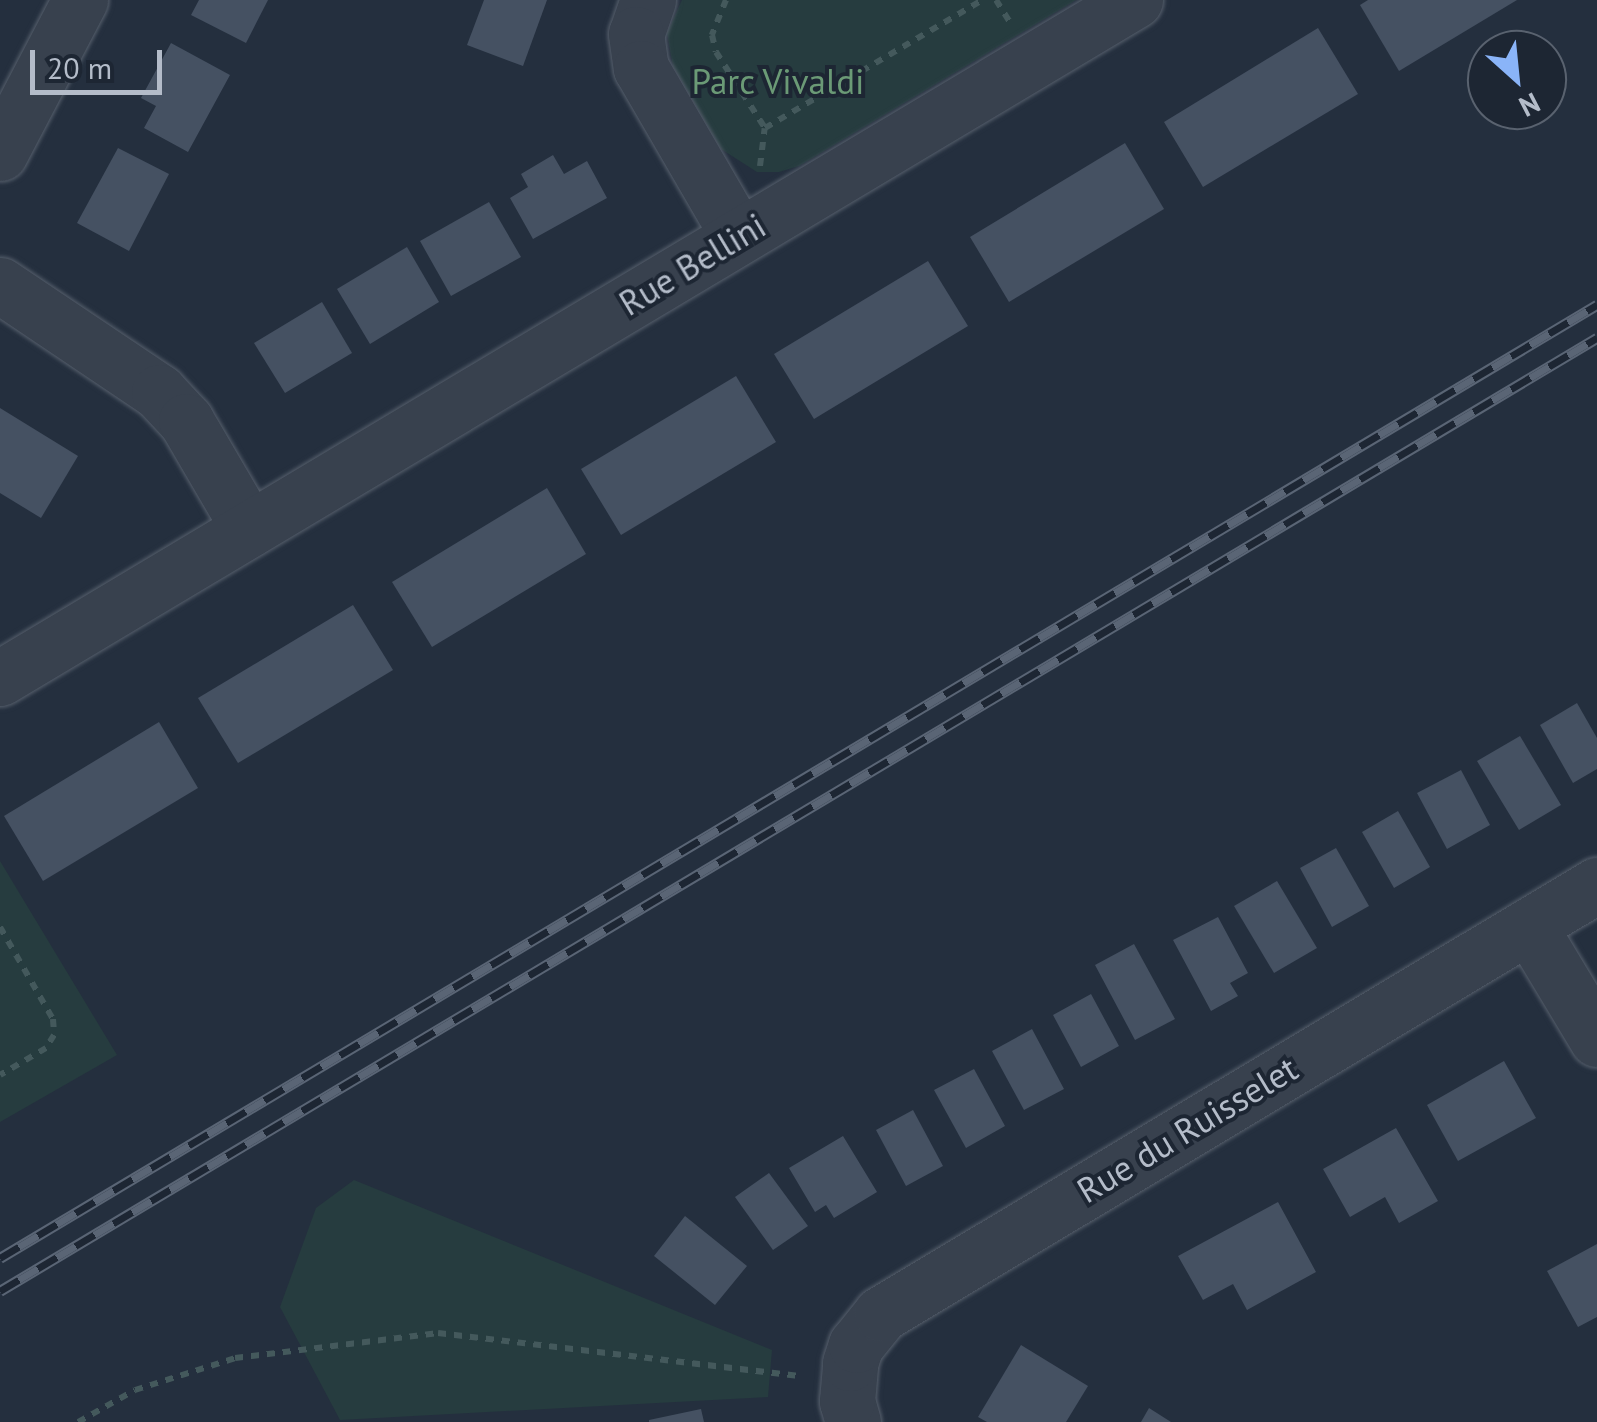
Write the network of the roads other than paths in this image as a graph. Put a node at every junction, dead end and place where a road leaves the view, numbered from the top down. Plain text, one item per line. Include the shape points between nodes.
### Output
1 (80, 0) edge
2 (648, 0) edge
3 (1135, 0) edge
4 (0, 153) edge
5 (738, 235) junction
6 (0, 285) edge
7 (250, 529) junction
8 (0, 678) edge
9 (1597, 885) edge
10 (1528, 926) junction
11 (1597, 1039) edge
12 (850, 1402) edge

1 - 4 street
2 - 5 street via 636,34 641,68
3 - 5 street, Rue Bellini
5 - 7 street, Rue Bellini
6 - 7 street via 159,392 186,420
7 - 8 street, Rue Bellini
9 - 10 street, Rue du Ruisselet
10 - 11 street
10 - 12 street, Rue du Ruisselet via 897,1303 856,1345

